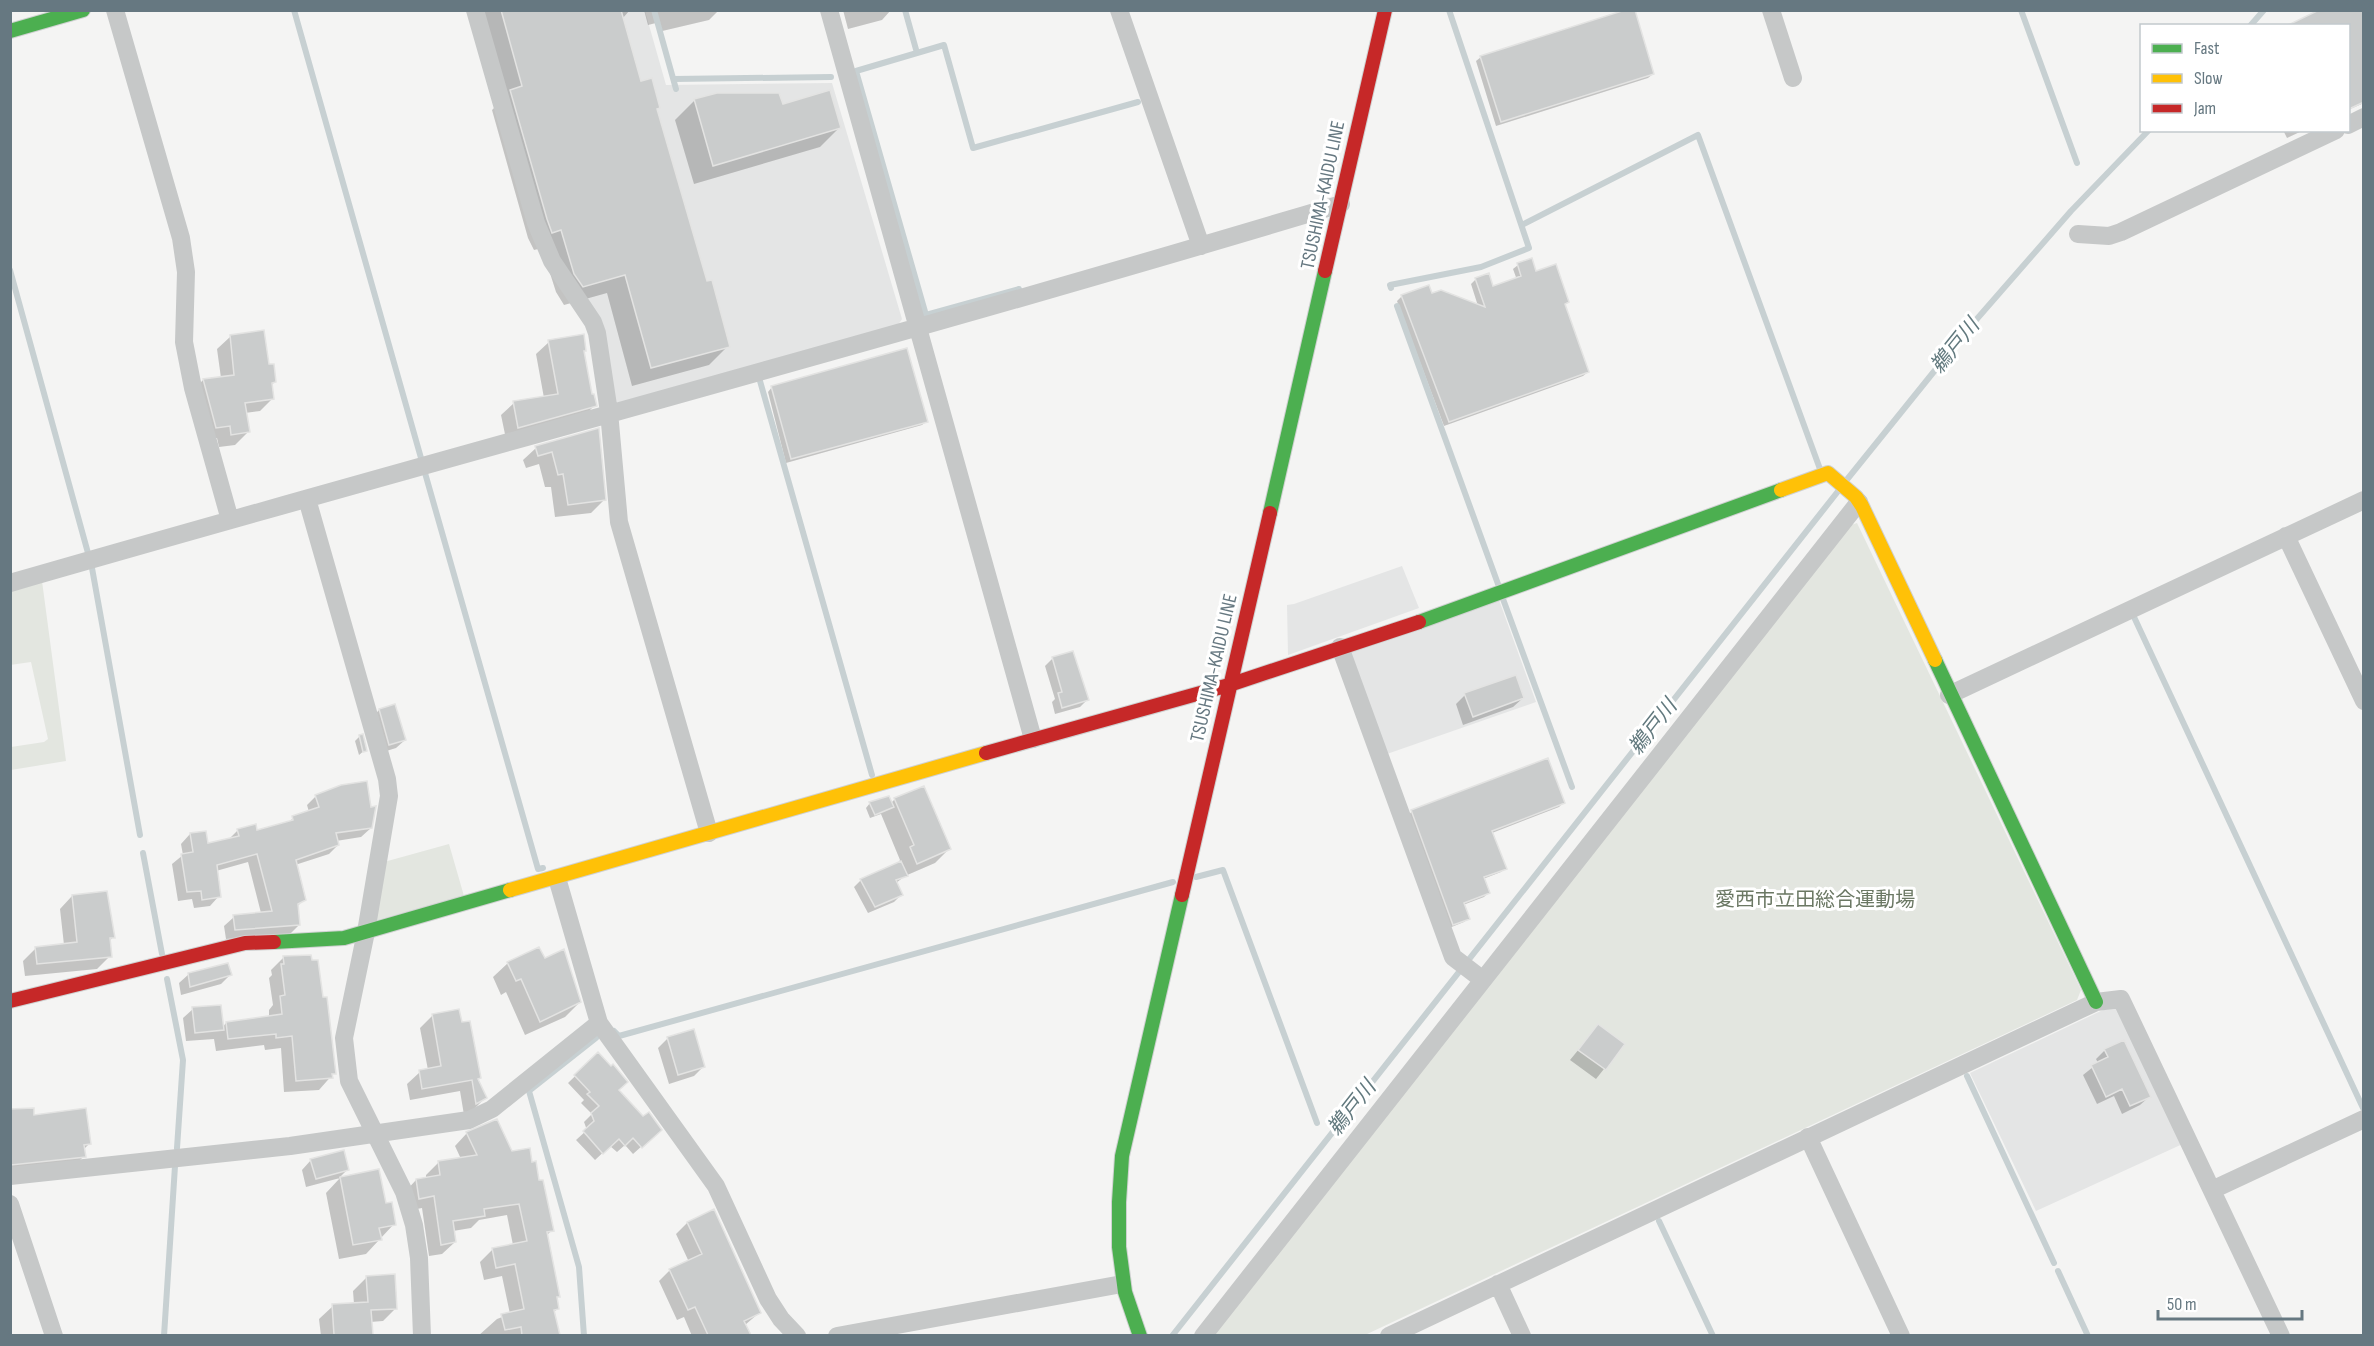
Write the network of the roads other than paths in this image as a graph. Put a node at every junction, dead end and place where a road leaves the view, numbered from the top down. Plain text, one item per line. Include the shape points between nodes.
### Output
1 (83, 10) edge
2 (115, 10) edge
3 (475, 10) edge
4 (829, 10) edge
5 (1119, 10) edge
6 (1384, 10) edge
7 (1771, 10) edge
8 (10, 31) edge
9 (1793, 78) dead end
10 (2364, 117) edge
11 (2350, 124) edge
12 (2332, 132) edge
13 (1341, 204) junction
14 (2078, 234) dead end
15 (1201, 246) junction
16 (918, 327) junction
17 (609, 412) junction
18 (307, 499) junction
19 (1858, 499) junction
20 (2364, 500) edge
21 (230, 520) junction
22 (2286, 536) junction
23 (10, 583) edge
24 (1340, 647) junction
25 (1229, 685) junction
26 (1949, 695) junction
27 (2364, 701) edge
28 (1034, 739) junction
29 (709, 833) junction
30 (557, 878) junction
31 (366, 932) junction
32 (1480, 978) junction
33 (10, 1001) edge
34 (2096, 1002) junction
35 (599, 1023) junction
36 (2364, 1119) edge
37 (375, 1133) junction
38 (1808, 1137) junction
39 (10, 1176) edge
40 (2212, 1190) junction
41 (10, 1204) edge
42 (1122, 1284) junction
43 (1498, 1284) junction
44 (54, 1335) edge
45 (422, 1335) edge
46 (796, 1335) edge
47 (837, 1335) edge
48 (1140, 1335) edge
49 (1203, 1335) edge
50 (1389, 1335) edge
51 (1522, 1335) edge
52 (1901, 1335) edge
53 (2282, 1335) edge

1 - 8 street
2 - 21 street via 181,238 186,272 184,342
3 - 17 street via 536,223 552,261 597,333
4 - 16 street
5 - 15 street
6 - 13 street, TSUSHIMA-KAIDU LINE
7 - 9 street
10 - 11 street
12 - 14 street via 2121,232 2109,236
13 - 15 street
13 - 25 street, TSUSHIMA-KAIDU LINE
15 - 16 street
16 - 17 street
16 - 28 street
17 - 18 street
17 - 29 street via 619,522
18 - 21 street
18 - 31 street via 387,779 389,796
19 - 24 street via 1828,473
19 - 26 street
19 - 32 street
20 - 22 street
21 - 23 street
22 - 26 street
22 - 27 street
24 - 25 street
24 - 32 street via 1453,957
25 - 28 street
25 - 42 street, TSUSHIMA-KAIDU LINE via 1122,1156 1118,1204
26 - 34 street
28 - 29 street
29 - 30 street
30 - 31 street
30 - 35 street
31 - 33 street via 344,938 245,943
31 - 37 street via 345,1038 349,1081
32 - 49 street
34 - 38 street
34 - 40 street via 2121,999
35 - 37 street via 477,1118
35 - 46 street via 716,1186 768,1299
36 - 40 street
37 - 39 street
37 - 45 street via 404,1192 414,1225
38 - 43 street
38 - 52 street
40 - 53 street
41 - 44 street
42 - 47 street
42 - 48 street, TSUSHIMA-KAIDU LINE
43 - 50 street
43 - 51 street

